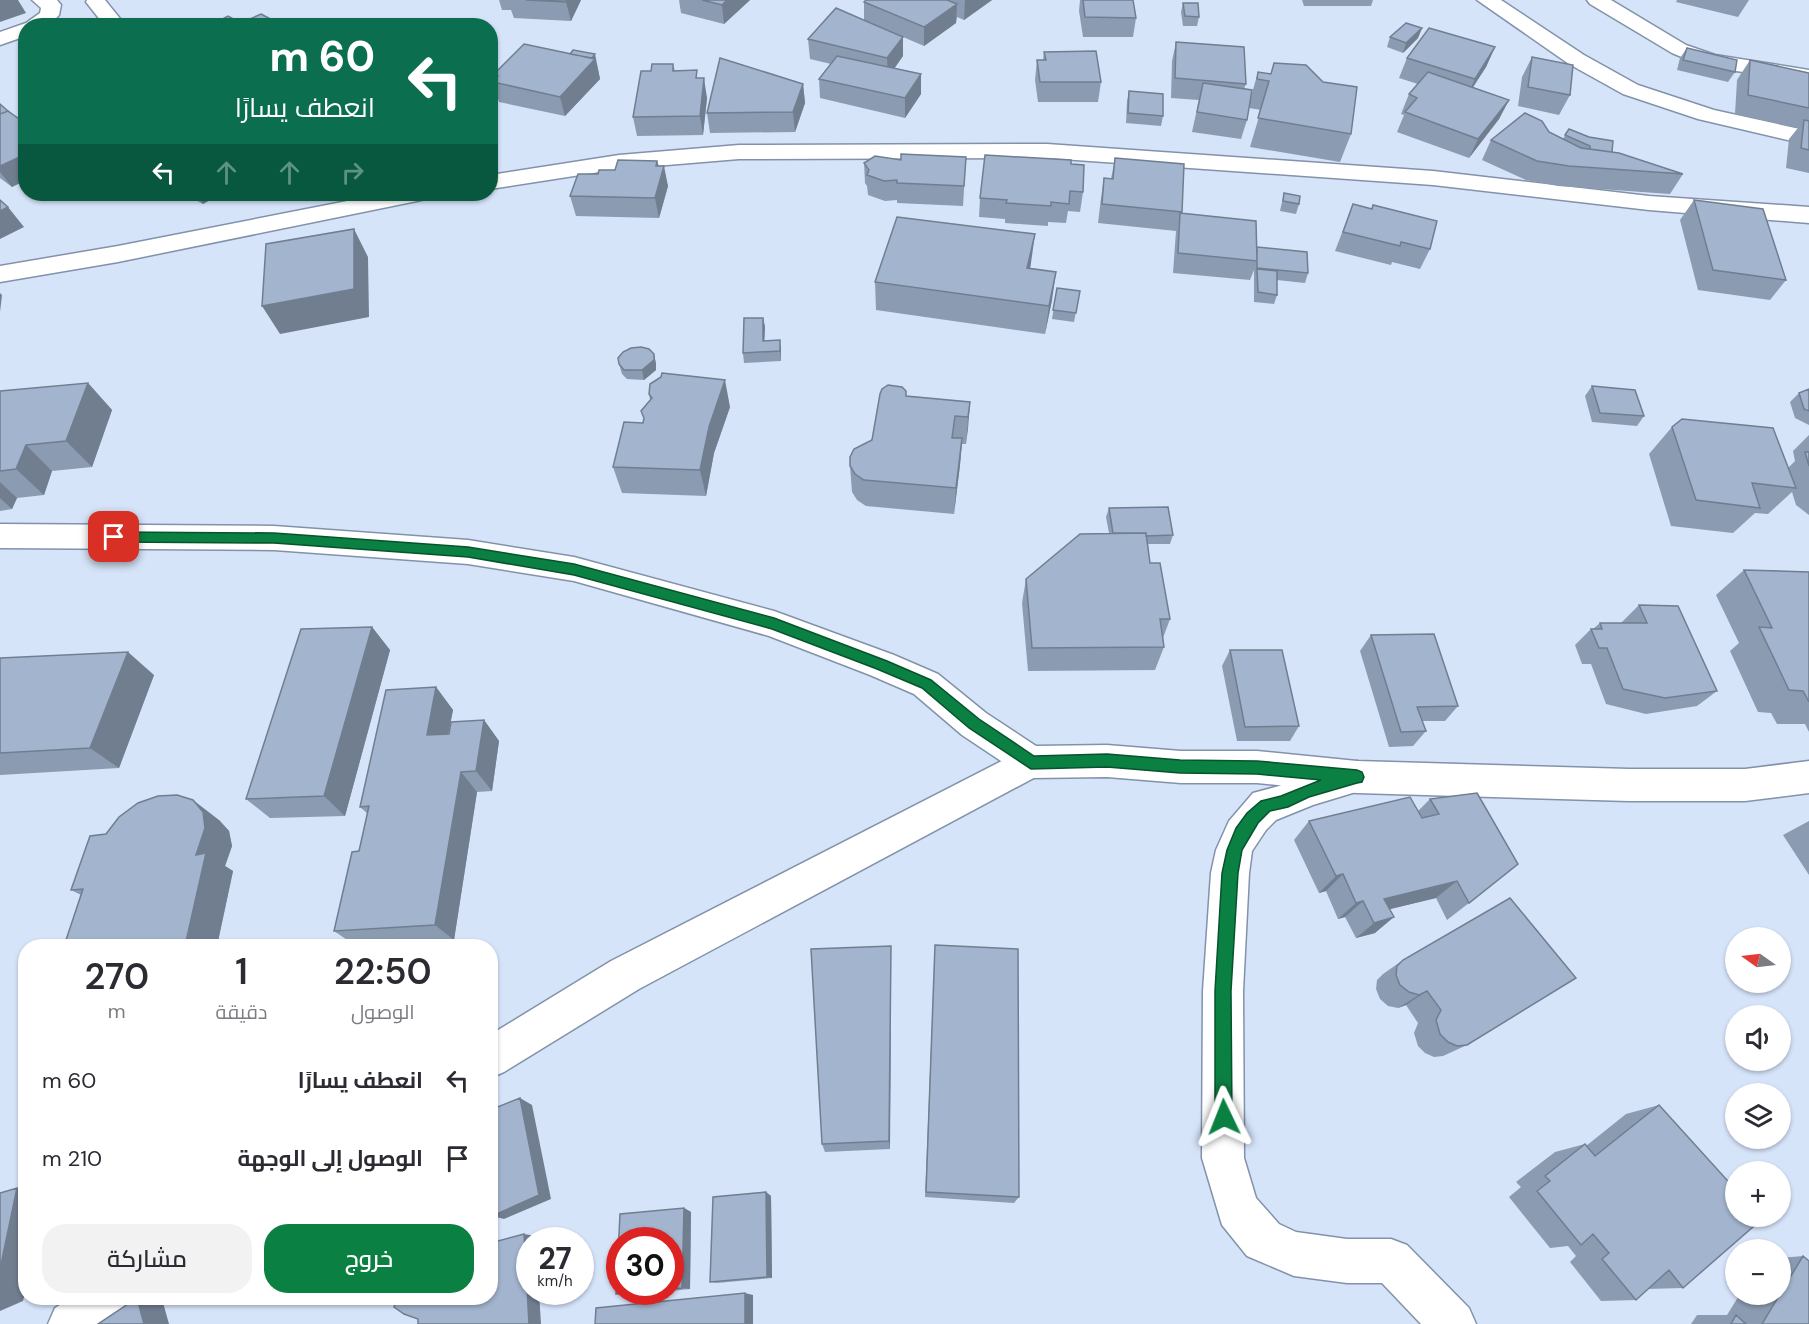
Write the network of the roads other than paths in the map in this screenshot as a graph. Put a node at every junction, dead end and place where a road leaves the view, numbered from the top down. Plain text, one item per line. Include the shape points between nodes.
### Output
1 (42, 0) edge
2 (1487, 0) edge
3 (1596, 0) edge
4 (96, 2) dead end
5 (46, 18) edge
6 (109, 18) edge
7 (18, 32) edge
8 (0, 39) edge
9 (1809, 76) edge
10 (1809, 138) edge
11 (498, 181) edge
12 (382, 201) edge
13 (1809, 215) edge
14 (0, 274) edge
15 (0, 536) edge
16 (1031, 762) junction
17 (1357, 777) junction
18 (1809, 777) edge
19 (498, 1053) edge
20 (101, 1305) edge
21 (71, 1324) edge
22 (1454, 1324) edge

1 - 5 street via 51,5
2 - 10 street via 1520,18 1589,68 1647,96
3 - 9 street via 1670,44 1711,61
4 - 6 street
7 - 8 street
11 - 13 street via 619,162 739,152 1047,151 1433,178 1649,203
12 - 14 street
15 - 16 street via 274,538 468,552 574,569 774,624 882,665 926,684 974,724
16 - 17 street via 1107,760 1180,767 1257,767
16 - 19 street via 625,975
17 - 18 street via 1744,785
17 - 22 street via 1266,805 1242,833 1234,850 1223,991 1223,1158 1237,1210 1263,1240 1294,1254 1347,1262 1391,1261
20 - 21 street

